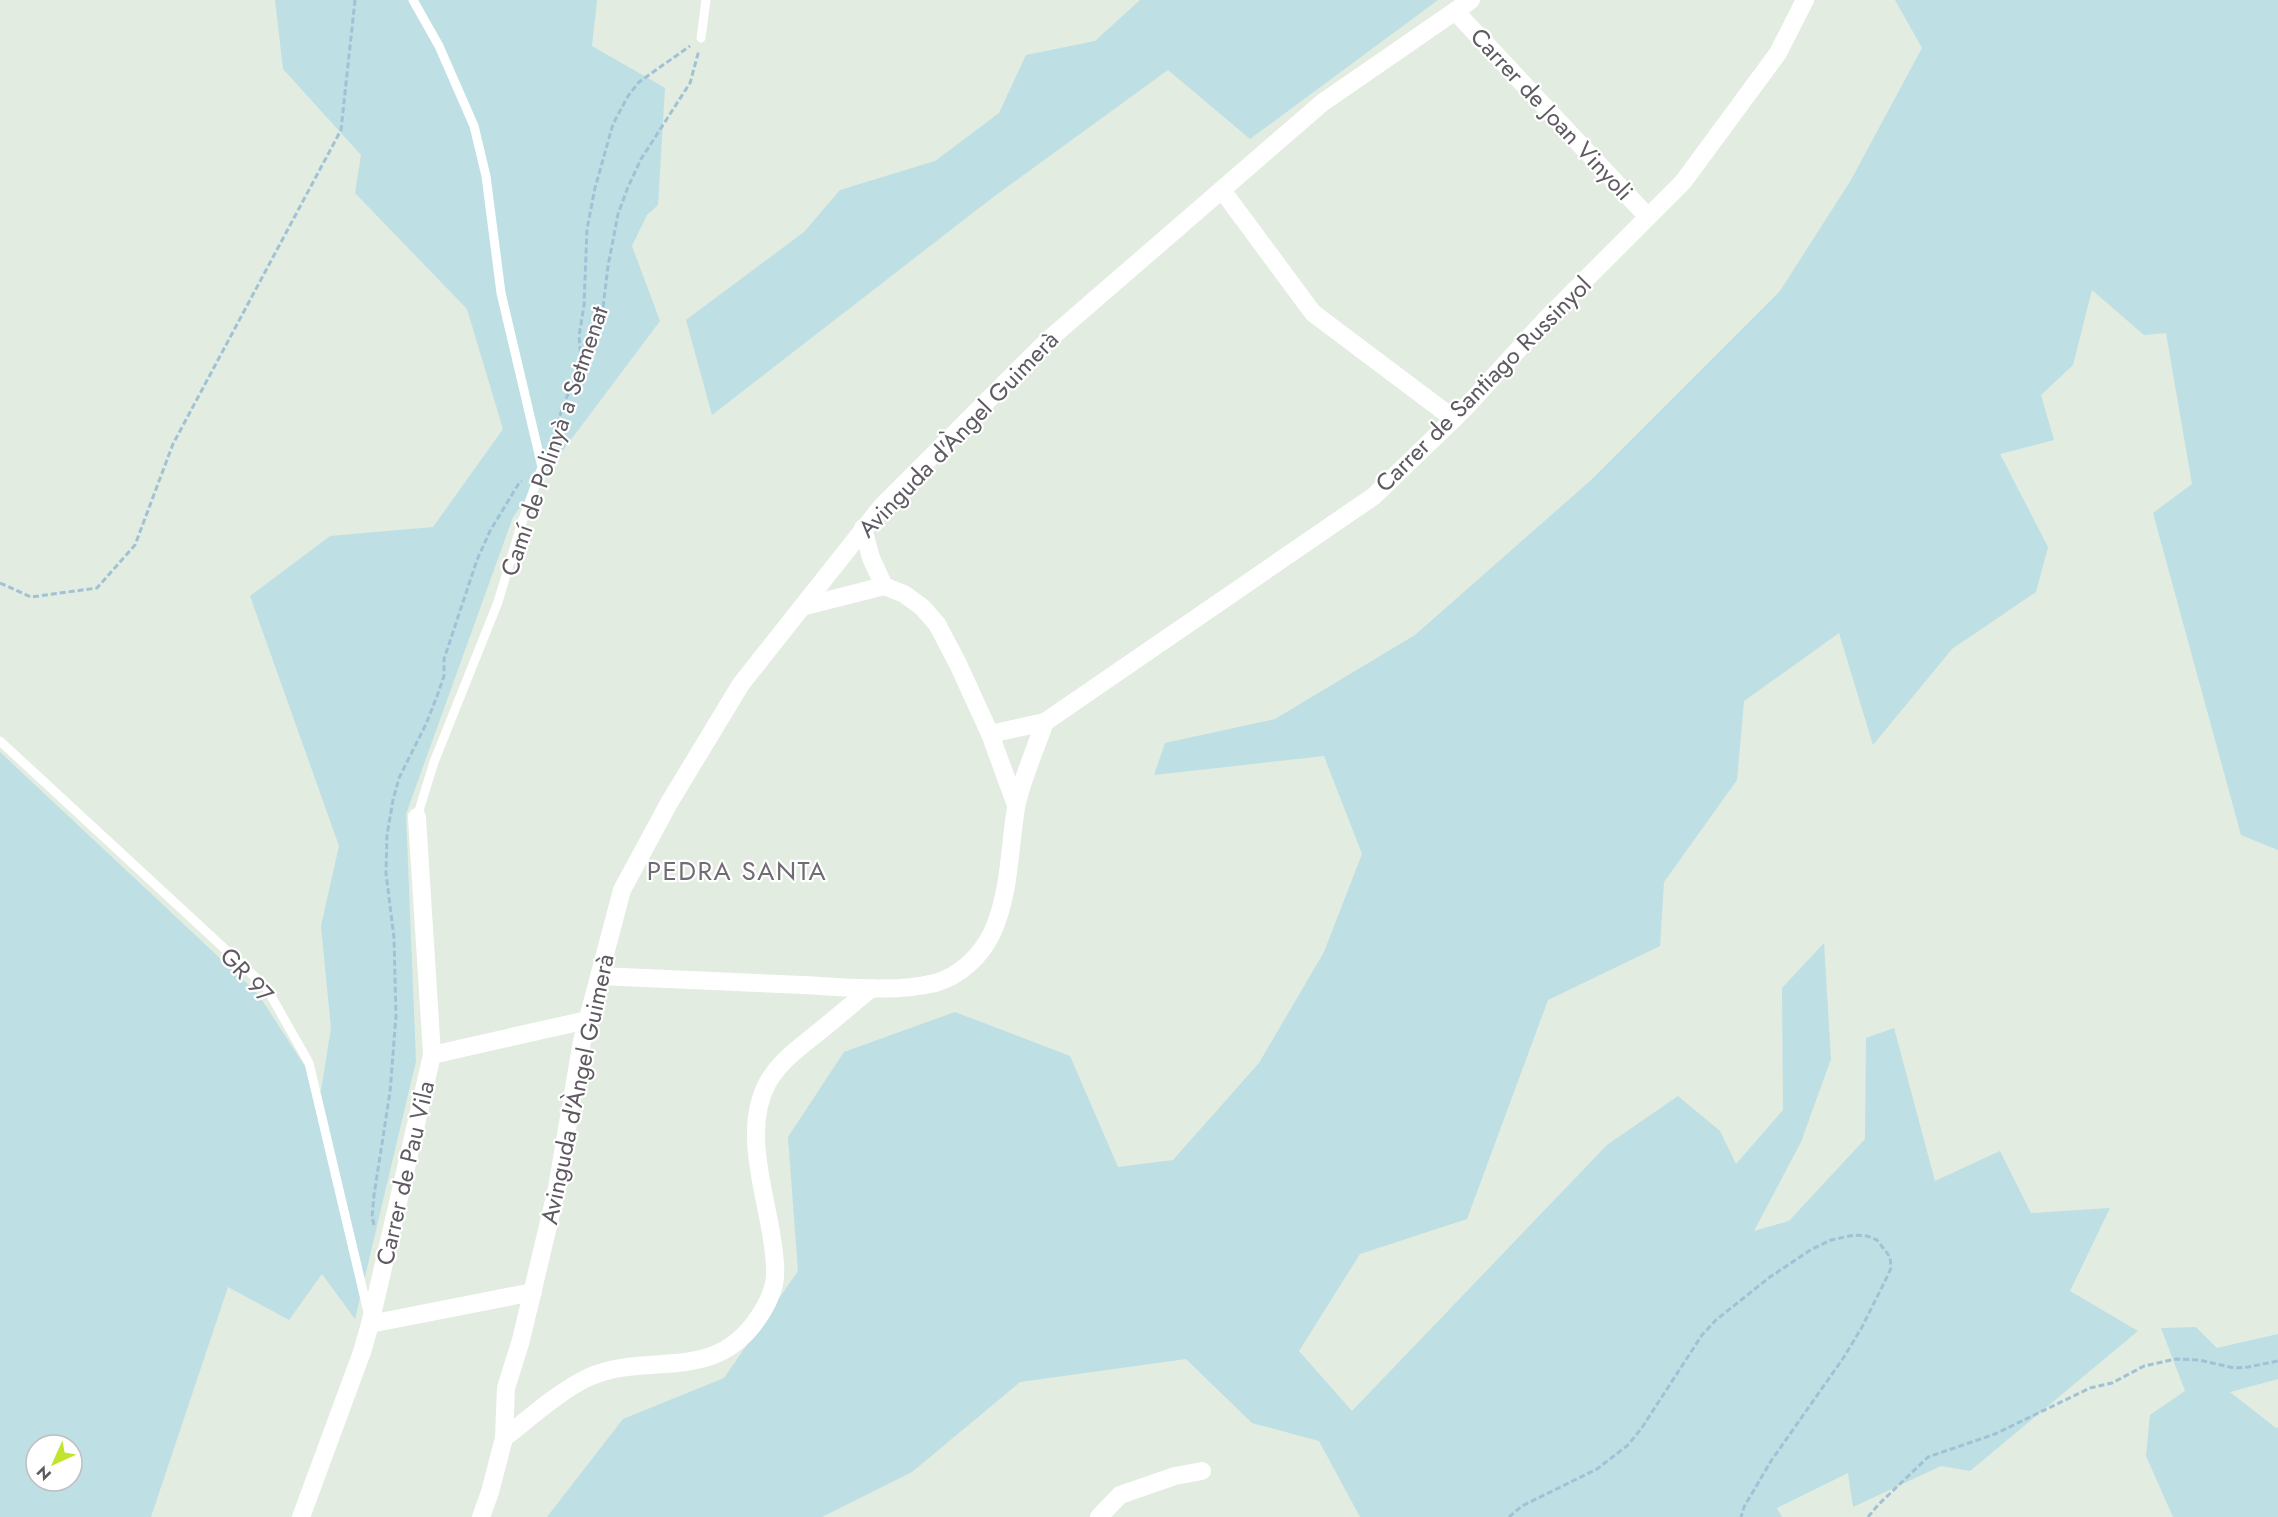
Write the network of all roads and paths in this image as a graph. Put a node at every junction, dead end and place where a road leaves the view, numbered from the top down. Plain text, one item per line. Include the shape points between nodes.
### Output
1 (356, 0) edge
2 (413, 0) edge
3 (706, 0) edge
4 (1471, 0) edge
5 (1805, 0) edge
6 (1455, 11) junction
7 (701, 38) junction
8 (1222, 190) junction
9 (1648, 217) junction
10 (581, 363) junction
11 (1454, 419) junction
12 (542, 467) junction
13 (863, 528) junction
14 (0, 583) edge
15 (884, 586) junction
16 (805, 606) junction
17 (1045, 722) junction
18 (990, 734) junction
19 (0, 741) edge
20 (1016, 806) junction
21 (417, 817) joint
22 (599, 976) junction
23 (872, 988) junction
24 (587, 1020) junction
25 (432, 1055) junction
26 (533, 1292) junction
27 (370, 1324) junction
28 (2278, 1361) edge
29 (504, 1438) junction
30 (1202, 1471) dead end
31 (300, 1517) edge
32 (480, 1517) edge
33 (1099, 1517) edge
34 (1509, 1517) edge
35 (1741, 1517) edge
36 (1868, 1517) edge

1 - 14 path via 341,130 172,444 135,545 97,588 31,597
2 - 12 lane via 439,46 474,126 486,176 501,293
3 - 7 lane
4 - 6 street, Avinguda d'Àngel Guimerà
5 - 9 street, Carrer de Santiago Russinyol via 1778,53 1683,182
6 - 8 street, Avinguda d'Àngel Guimerà via 1322,103
6 - 9 street, Carrer de Joan Vinyoli
7 - 10 path, Camí de Polinyà a Setmenat via 690,82 641,159 628,187 616,225 602,316
7 - 10 path via 639,82 613,124 587,229 579,336
8 - 11 street via 1313,313
8 - 13 street, Avinguda d'Àngel Guimerà via 1047,341
9 - 11 street, Carrer de Santiago Russinyol via 1546,318
10 - 12 path, Camí de Polinyà a Setmenat
11 - 17 street, Carrer de Santiago Russinyol via 1374,496
12 - 21 lane, Camí de Polinyà a Setmenat via 498,602 434,762
13 - 15 street
13 - 16 street, Avinguda d'Àngel Guimerà
15 - 16 street
15 - 18 street via 913,599 937,624
16 - 22 street, Avinguda d'Àngel Guimerà via 741,684 669,803 622,890
17 - 18 street, Carrer de Santiago Russinyol
17 - 20 street
18 - 20 street
19 - 27 lane, GR 97 via 266,987 309,1063
20 - 23 street via 1000,910 980,952 952,976 935,982
21 - 25 street, Carrer de Pau Vila
22 - 23 street
22 - 24 street, Avinguda d'Àngel Guimerà
23 - 29 street via 782,1062 767,1084 758,1112 757,1144 775,1259 774,1283 755,1323 720,1352 703,1360 615,1369 590,1377 565,1391
24 - 25 street
24 - 26 street, Avinguda d'Àngel Guimerà via 557,1188
25 - 27 street, Carrer de Pau Vila
26 - 27 street
26 - 29 street, Avinguda d'Àngel Guimerà via 506,1388
27 - 31 street, Carrer de Pau Vila
28 - 36 path via 2247,1368 2176,1359 2144,1366 2022,1423 1928,1457
29 - 32 street, Avinguda d'Àngel Guimerà
30 - 33 street via 1120,1495
34 - 35 path via 1522,1506 1597,1469 1628,1445 1702,1335 1770,1276 1832,1240 1854,1235 1877,1240 1890,1257 1886,1279 1844,1357 1771,1461

